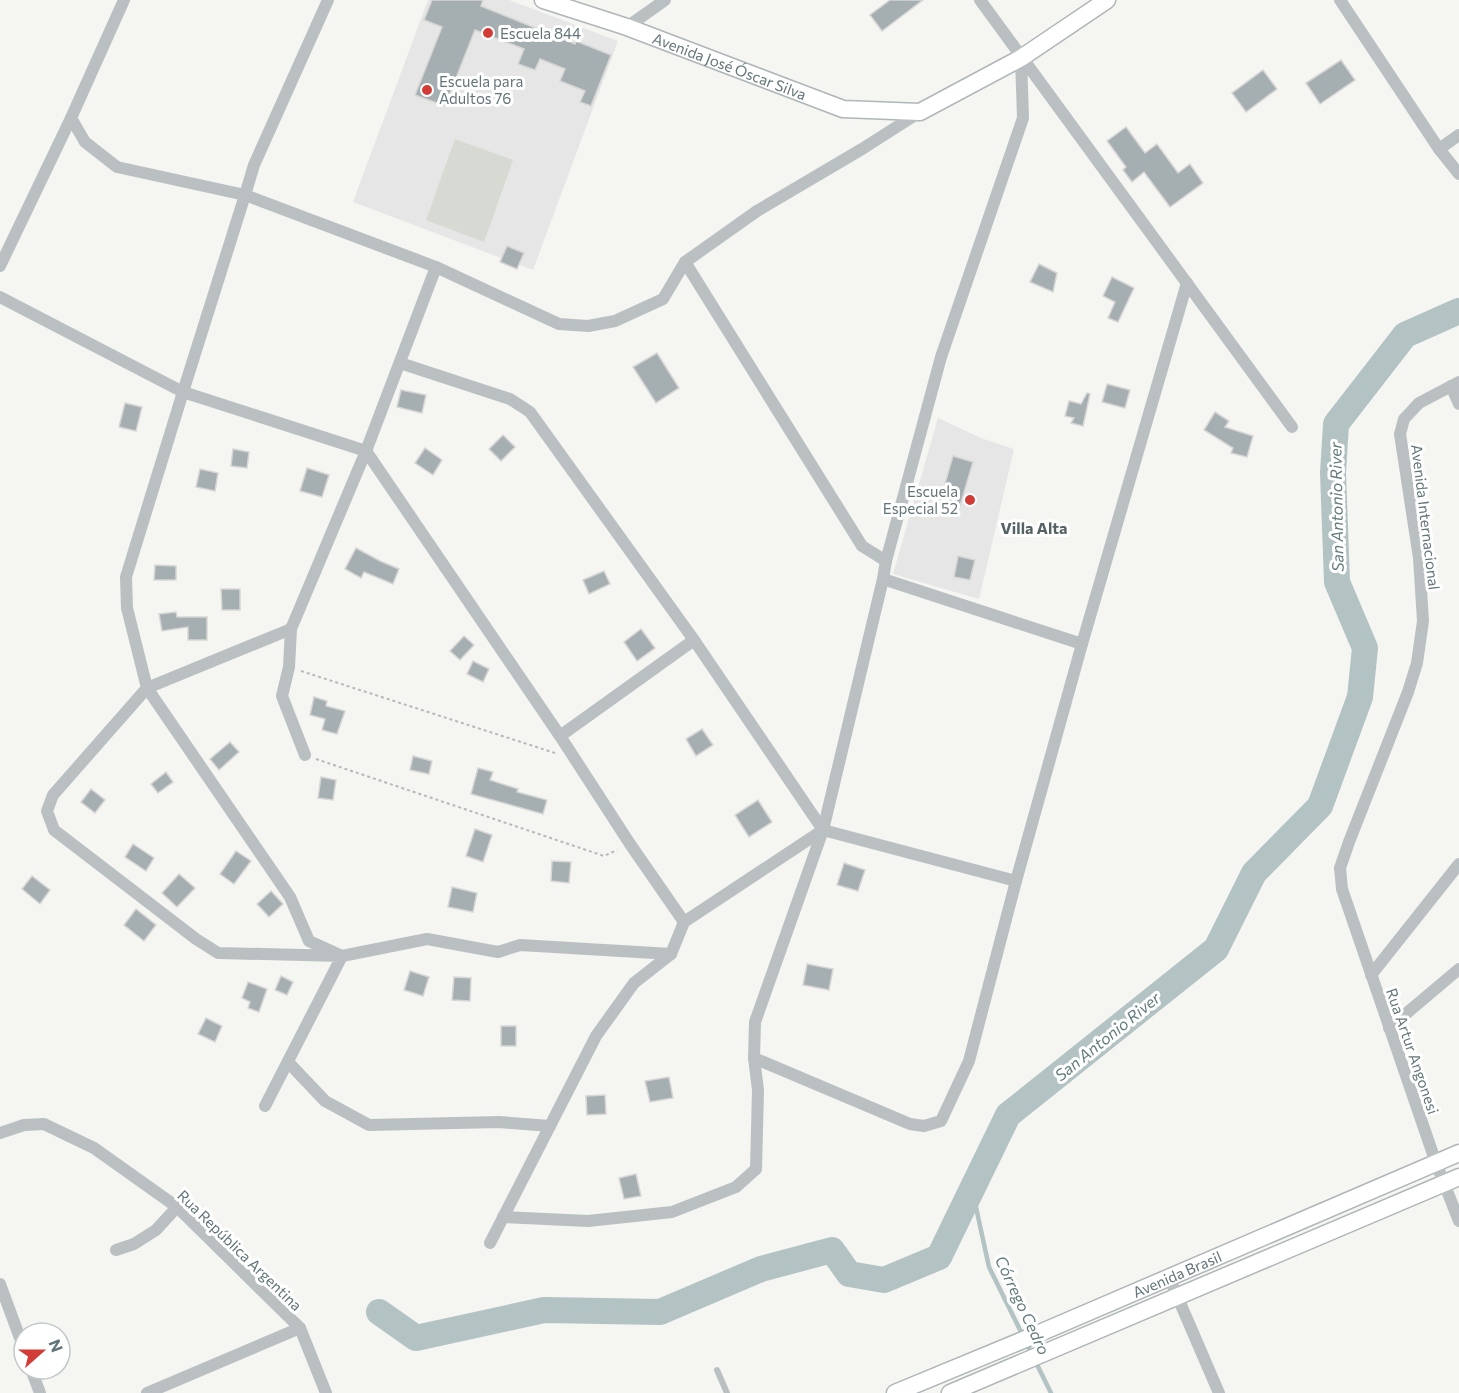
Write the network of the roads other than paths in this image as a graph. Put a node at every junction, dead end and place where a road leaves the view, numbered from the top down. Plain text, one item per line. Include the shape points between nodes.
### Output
1 (124, 0) edge
2 (328, 0) edge
3 (543, 0) edge
4 (665, 0) edge
5 (980, 0) edge
6 (1107, 0) edge
7 (1340, 0) edge
8 (627, 27) junction
9 (1021, 58) junction
10 (920, 112) junction
11 (71, 118) junction
12 (1459, 135) edge
13 (1440, 149) junction
14 (1459, 174) edge
15 (245, 195) junction
16 (685, 262) junction
17 (0, 266) edge
18 (436, 267) junction
19 (1187, 283) junction
20 (0, 297) edge
21 (400, 363) junction
22 (1455, 384) edge
23 (183, 392) junction
24 (1459, 404) edge
25 (1292, 426) dead end
26 (366, 451) junction
27 (886, 561) junction
28 (884, 579) junction
29 (291, 629) junction
30 (694, 640) junction
31 (1082, 644) junction
32 (147, 688) junction
33 (560, 736) junction
34 (305, 755) road end
35 (823, 830) junction
36 (1459, 864) edge
37 (1016, 881) junction
38 (1342, 889) joint
39 (684, 922) junction
40 (672, 954) junction
41 (342, 956) junction
42 (1459, 969) edge
43 (1371, 975) junction
44 (1389, 1028) junction
45 (754, 1058) junction
46 (288, 1062) junction
47 (265, 1106) dead end
48 (550, 1126) junction
49 (0, 1133) edge
50 (1459, 1153) edge
51 (1436, 1163) junction
52 (1451, 1180) edge
53 (177, 1207) junction
54 (503, 1217) junction
55 (1459, 1221) edge
56 (1293, 1224) junction
57 (490, 1243) dead end
58 (1302, 1244) junction
59 (116, 1250) dead end
60 (1169, 1277) junction
61 (0, 1284) edge
62 (1177, 1296) junction
63 (14, 1321) edge
64 (300, 1328) junction
65 (717, 1370) dead end
66 (147, 1393) edge
67 (326, 1393) edge
68 (727, 1393) edge
69 (895, 1393) edge
70 (950, 1393) edge
71 (1219, 1393) edge

1 - 11 street
2 - 15 street via 254,165
3 - 8 main road, Avenida José Óscar Silva
4 - 8 street
5 - 9 street
6 - 9 main road
7 - 13 street
8 - 10 main road, Avenida José Óscar Silva via 843,110
9 - 10 main road
9 - 19 street
9 - 27 street via 1023,118 941,357
10 - 16 street via 757,211
11 - 15 street via 85,142 117,167
11 - 17 street
12 - 13 street
13 - 14 street
15 - 18 street
15 - 23 street
16 - 18 street via 663,300 615,321 588,326 559,324
16 - 27 street via 862,546
18 - 21 street
19 - 25 street
19 - 31 street
20 - 23 street
21 - 26 street
21 - 30 street via 510,399 530,412
22 - 24 street
22 - 38 street, Avenida Internacional via 1419,403 1404,419 1400,434 1419,558 1423,621 1408,692 1340,868
23 - 26 street
23 - 32 street via 126,577 128,608
26 - 29 street
26 - 33 street
27 - 28 street
28 - 31 street
28 - 35 street
29 - 32 street
29 - 34 street via 290,667 282,696
30 - 33 street
30 - 35 street
31 - 37 street
32 - 41 street via 290,897 309,941
32 - 41 street via 53,795 47,811 54,830 218,953
33 - 39 street
35 - 37 street
35 - 39 street
35 - 45 street via 755,1022
36 - 43 street
37 - 45 street via 969,1061 941,1121 924,1126 910,1124
38 - 43 street, Rua Artur Angonesi
39 - 40 street
40 - 41 street via 520,945 498,952 427,939
40 - 48 street via 634,983 596,1036
41 - 46 street
42 - 44 street
43 - 44 street, Rua Artur Angonesi
44 - 51 street, Rua Artur Angonesi
45 - 54 street via 758,1090 756,1169 736,1187 672,1212 588,1221
46 - 47 street
46 - 48 street via 324,1101 369,1125 499,1122
48 - 54 street
49 - 53 street, Rua República Argentina via 24,1125 44,1124 94,1148
50 - 51 main road, Avenida Brasil
51 - 52 street, Rua Artur Angonesi
51 - 56 main road, Avenida Brasil
52 - 55 street, Rua Artur Angonesi
52 - 58 main road, Avenida Brasil
53 - 59 street via 156,1230
53 - 64 street, Rua República Argentina
54 - 57 street
56 - 58 main road
56 - 60 main road, Avenida Brasil
58 - 62 main road, Avenida Brasil
60 - 62 street
60 - 69 main road, Avenida Brasil
61 - 63 street
62 - 70 main road, Avenida Brasil
62 - 71 street
64 - 66 street
64 - 67 street
65 - 68 lane

